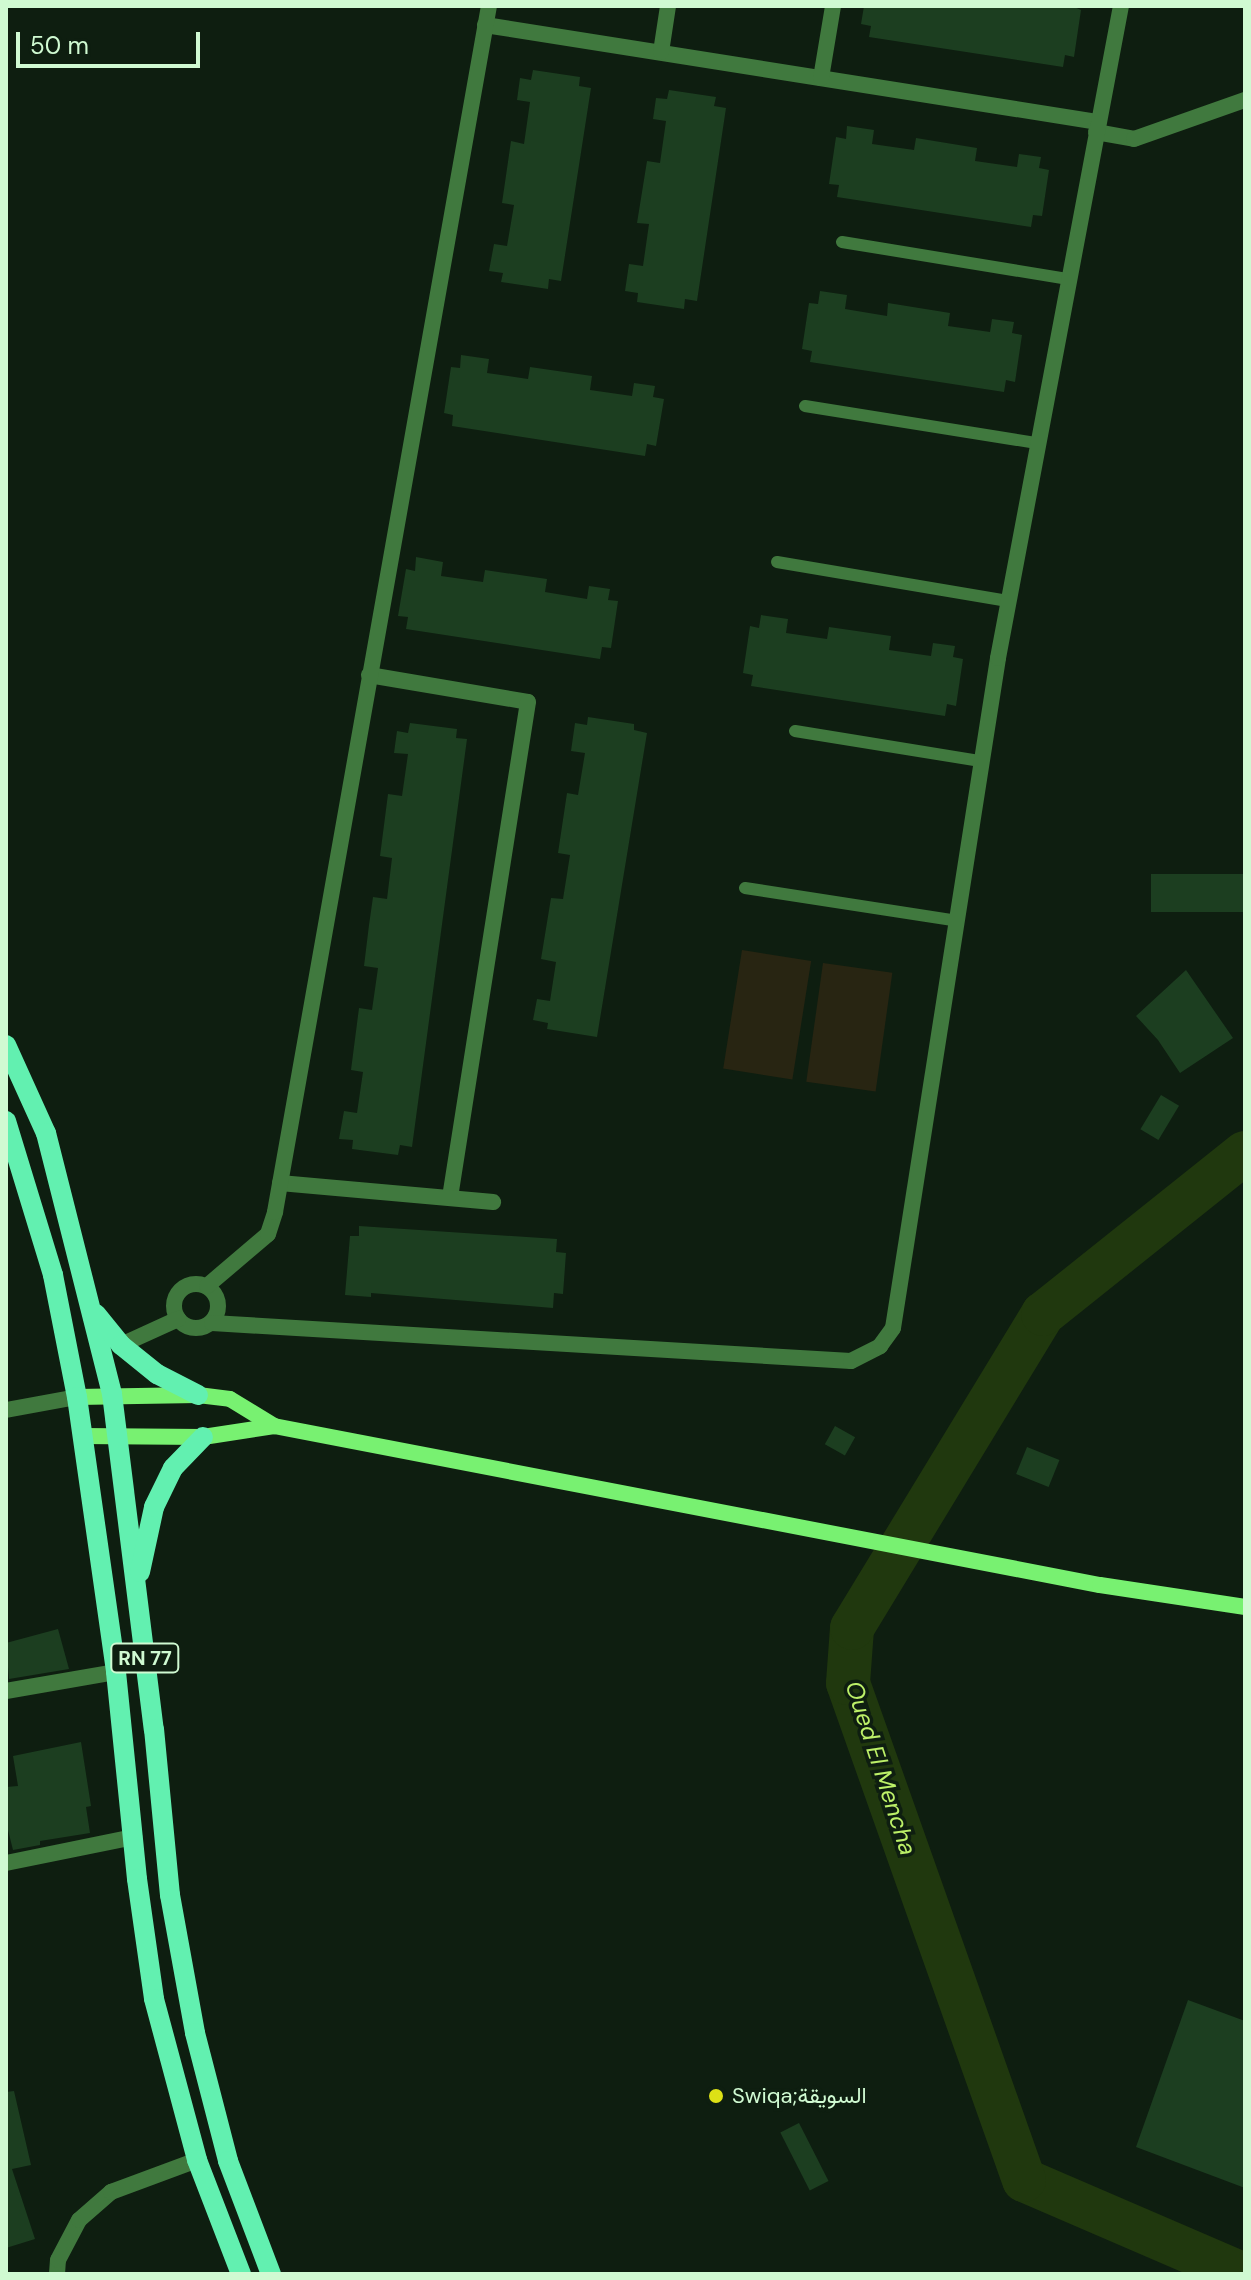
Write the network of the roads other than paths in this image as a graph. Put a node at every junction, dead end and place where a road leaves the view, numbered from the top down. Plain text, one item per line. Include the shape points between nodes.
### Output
1 (489, 6) edge
2 (668, 6) edge
3 (833, 6) edge
4 (1121, 6) edge
5 (485, 25) junction
6 (661, 52) junction
7 (821, 78) junction
8 (1245, 100) edge
9 (1097, 127) junction
10 (842, 242) dead end
11 (1067, 279) junction
12 (805, 406) dead end
13 (1037, 443) junction
14 (777, 562) dead end
15 (1008, 601) junction
16 (369, 675) junction
17 (795, 731) dead end
18 (981, 761) junction
19 (745, 888) dead end
20 (957, 921) junction
21 (6, 1045) edge
22 (6, 1121) edge
23 (280, 1183) junction
24 (450, 1197) junction
25 (493, 1202) dead end
26 (207, 1286) junction
27 (93, 1309) junction
28 (178, 1319) junction
29 (212, 1323) junction
30 (121, 1345) junction
31 (112, 1394) junction
32 (198, 1395) junction
33 (77, 1397) junction
34 (6, 1410) edge
35 (274, 1426) junction
36 (117, 1435) junction
37 (82, 1436) junction
38 (203, 1437) junction
39 (136, 1588) junction
40 (1245, 1607) edge
41 (116, 1672) junction
42 (6, 1691) edge
43 (134, 1837) junction
44 (6, 1863) edge
45 (197, 2160) junction
46 (57, 2274) edge
47 (241, 2274) edge
48 (271, 2274) edge

1 - 5 street
2 - 6 street
3 - 7 street
4 - 9 street
5 - 6 street
5 - 16 street
6 - 7 street
7 - 9 street
8 - 9 street via 1134,139
9 - 11 street
10 - 11 lane
11 - 13 street
12 - 13 lane
13 - 15 street
14 - 15 lane
15 - 18 street
16 - 23 street
16 - 24 street via 528,702
17 - 18 lane
18 - 20 street
19 - 20 lane
20 - 29 street via 893,1328 880,1346 851,1361
21 - 27 main road, RN 77 via 46,1133
22 - 33 main road, RN 77 via 53,1275
23 - 24 street
23 - 26 street via 268,1234
24 - 25 street
26 - 28 street via 193,1284 180,1291 174,1305
26 - 29 street via 219,1303
27 - 30 main road
27 - 31 main road, RN 77
28 - 29 street via 199,1329
28 - 30 street
30 - 32 main road via 157,1374
31 - 32 main road
31 - 33 main road
31 - 36 main road, RN 77
32 - 35 main road via 230,1399
33 - 34 street
33 - 37 main road, RN 77
35 - 38 main road
35 - 40 main road via 1100,1585
36 - 37 main road
36 - 38 main road
36 - 39 main road, RN 77
37 - 41 main road, RN 77
38 - 39 main road via 173,1468 154,1507
39 - 48 main road, RN 77 via 170,1895 195,2033 228,2161
41 - 42 street
41 - 43 main road, RN 77
43 - 44 street
43 - 45 main road, RN 77 via 154,1999
45 - 46 street via 111,2192 79,2220 58,2260
45 - 47 main road, RN 77

